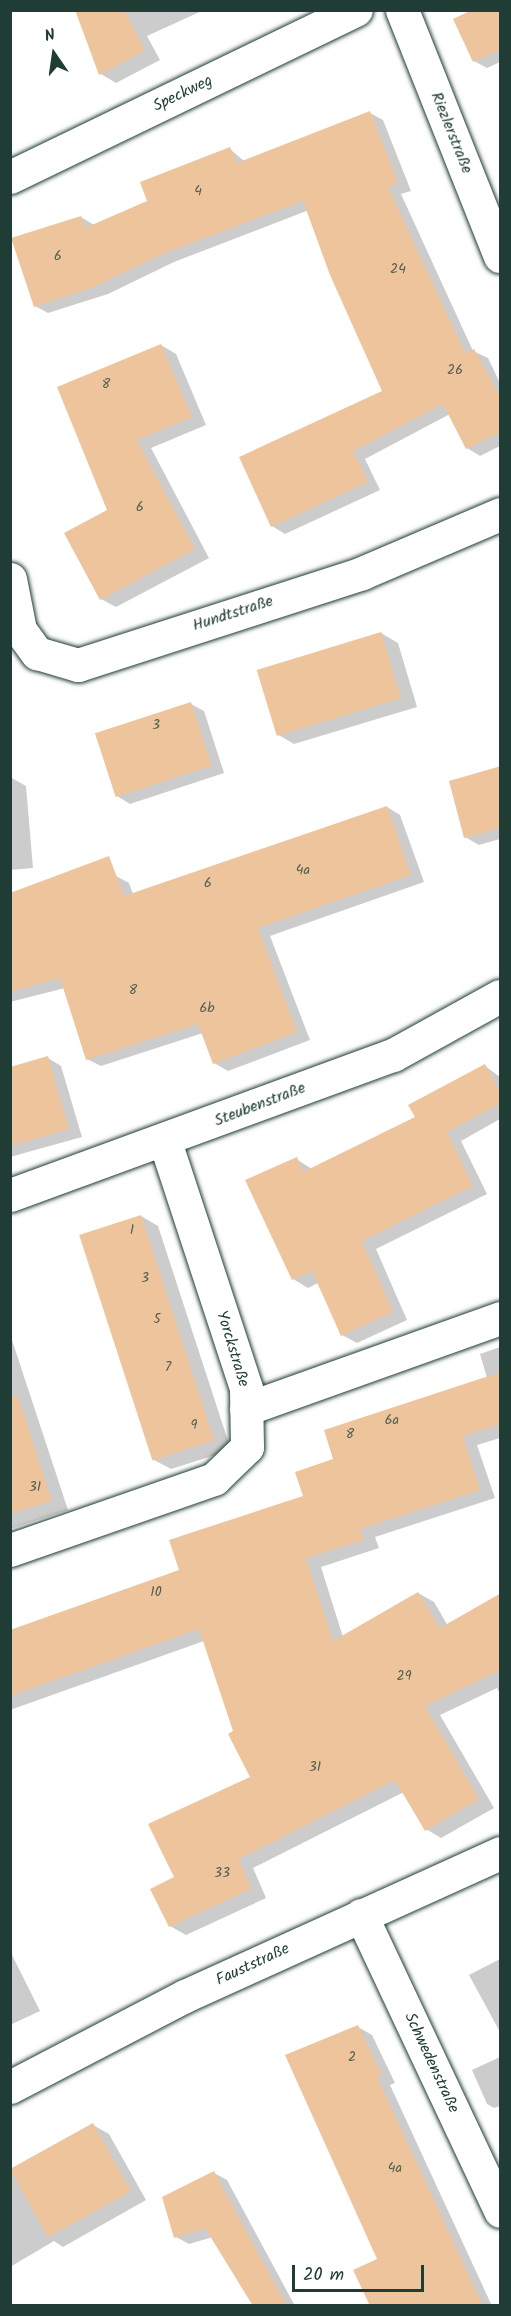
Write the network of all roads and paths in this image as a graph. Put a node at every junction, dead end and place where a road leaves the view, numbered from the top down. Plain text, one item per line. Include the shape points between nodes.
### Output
1 (356, 10) edge
2 (402, 10) edge
3 (10, 177) edge
4 (501, 256) edge
5 (501, 514) edge
6 (10, 579) edge
7 (501, 996) edge
8 (165, 1141) junction
9 (10, 1195) edge
10 (501, 1318) edge
11 (246, 1409) junction
12 (10, 1550) edge
13 (501, 1853) edge
14 (360, 1915) junction
15 (10, 2087) edge
16 (501, 2211) edge

1 - 3 street, Speckweg
2 - 4 street, Riezlerstraße
5 - 6 street, Hundtstraße via 362,573 78,665 37,653 20,630
7 - 8 street, Steubenstraße via 393,1055
8 - 9 street, Steubenstraße
8 - 11 street, Yorckstraße via 246,1388
10 - 11 street
11 - 12 street, Yorckstraße via 247,1448 214,1479
13 - 14 street, Fauststraße
14 - 15 street, Fauststraße via 185,1996
14 - 16 street, Schwedenstraße

